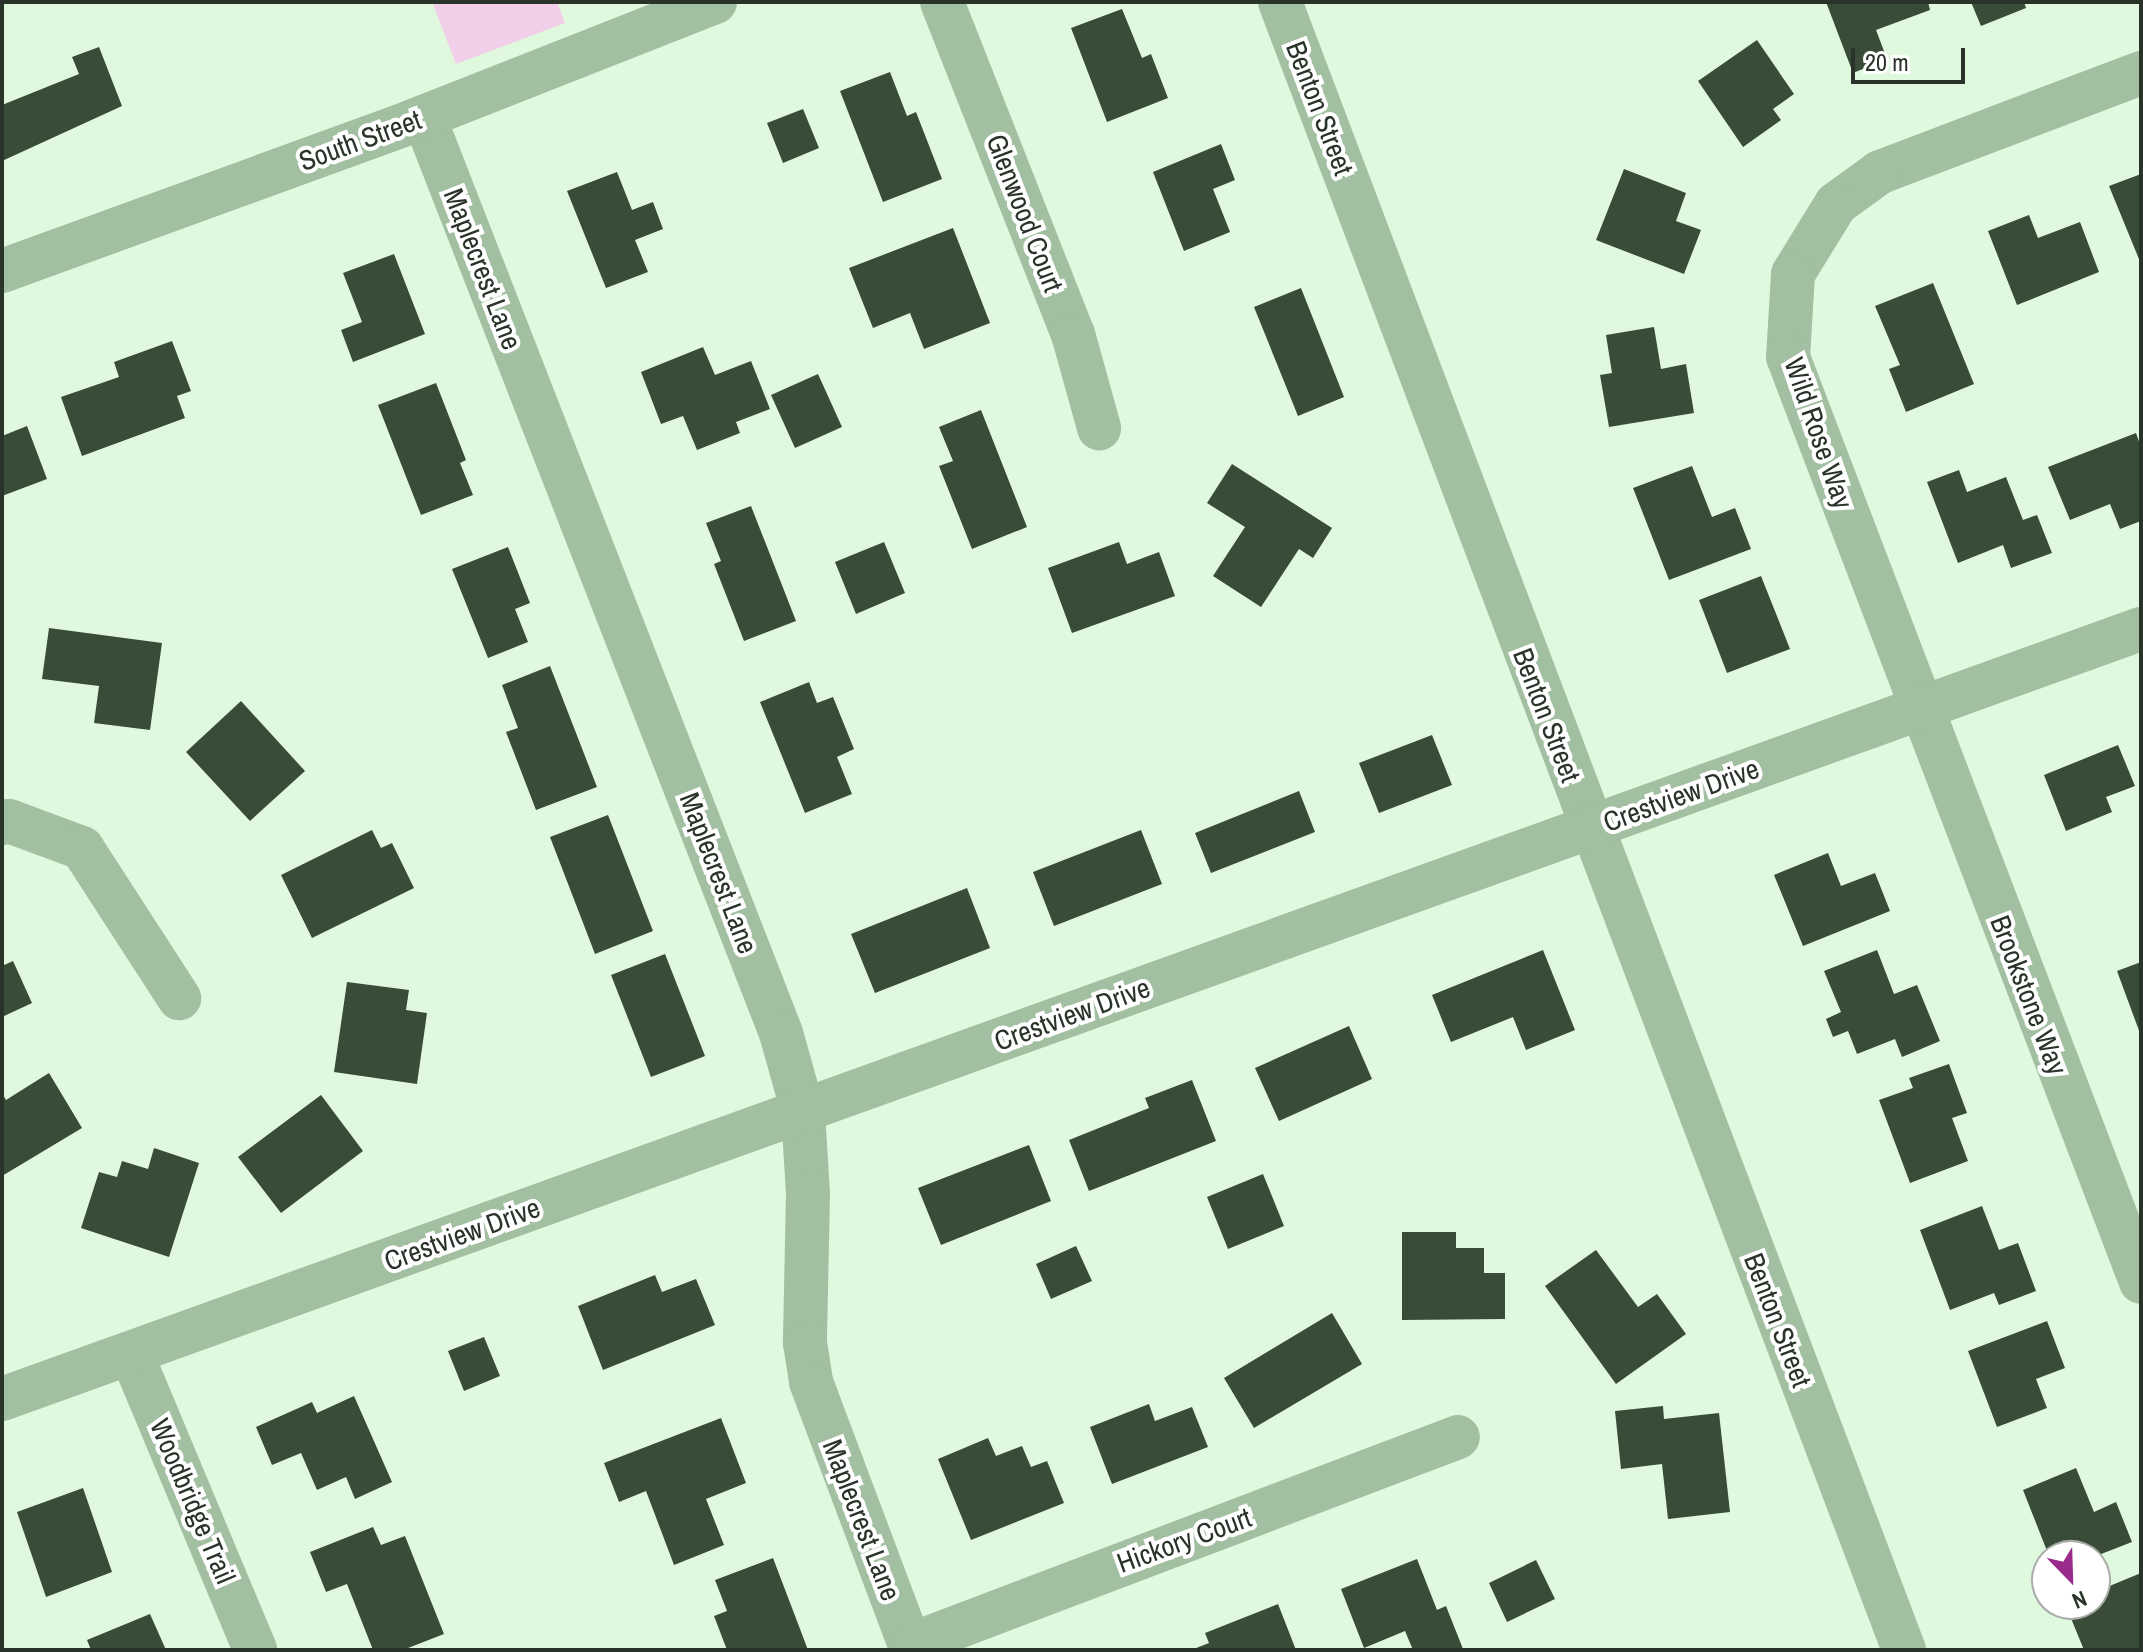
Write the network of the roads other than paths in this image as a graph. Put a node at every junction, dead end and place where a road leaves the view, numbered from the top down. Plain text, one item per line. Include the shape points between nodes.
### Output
1 (715, 2) edge
2 (942, 2) edge
3 (1280, 2) edge
4 (2141, 73) edge
5 (424, 117) junction
6 (2, 271) edge
7 (1099, 428) dead end
8 (2141, 629) edge
9 (1920, 707) junction
10 (2, 823) edge
11 (1590, 829) junction
12 (179, 998) dead end
13 (803, 1112) junction
14 (2126, 1194) edge
15 (2141, 1282) edge
16 (131, 1353) junction
17 (2, 1399) edge
18 (1458, 1437) dead end
19 (911, 1648) edge
20 (255, 1650) edge
21 (1904, 1650) edge

1 - 5 street, South Street
2 - 7 street, Glenwood Court via 1073,334
3 - 11 street, Benton Street
4 - 9 street, Wild Rose Way via 1880,172 1836,204 1793,274 1788,357
5 - 6 street, South Street
5 - 13 street, Maplecrest Lane via 781,1033
8 - 9 street, Crestview Drive
9 - 11 street, Crestview Drive
9 - 14 street, Brookstone Way
10 - 12 street via 82,848
11 - 13 street, Crestview Drive via 1491,859
11 - 21 street, Benton Street
13 - 16 street, Crestview Drive
13 - 19 street, Maplecrest Lane via 808,1194 805,1343 811,1382
14 - 15 street, Brookstone Way
16 - 17 street, Crestview Drive
16 - 20 street, Woodbridge Trail
18 - 19 street, Hickory Court

